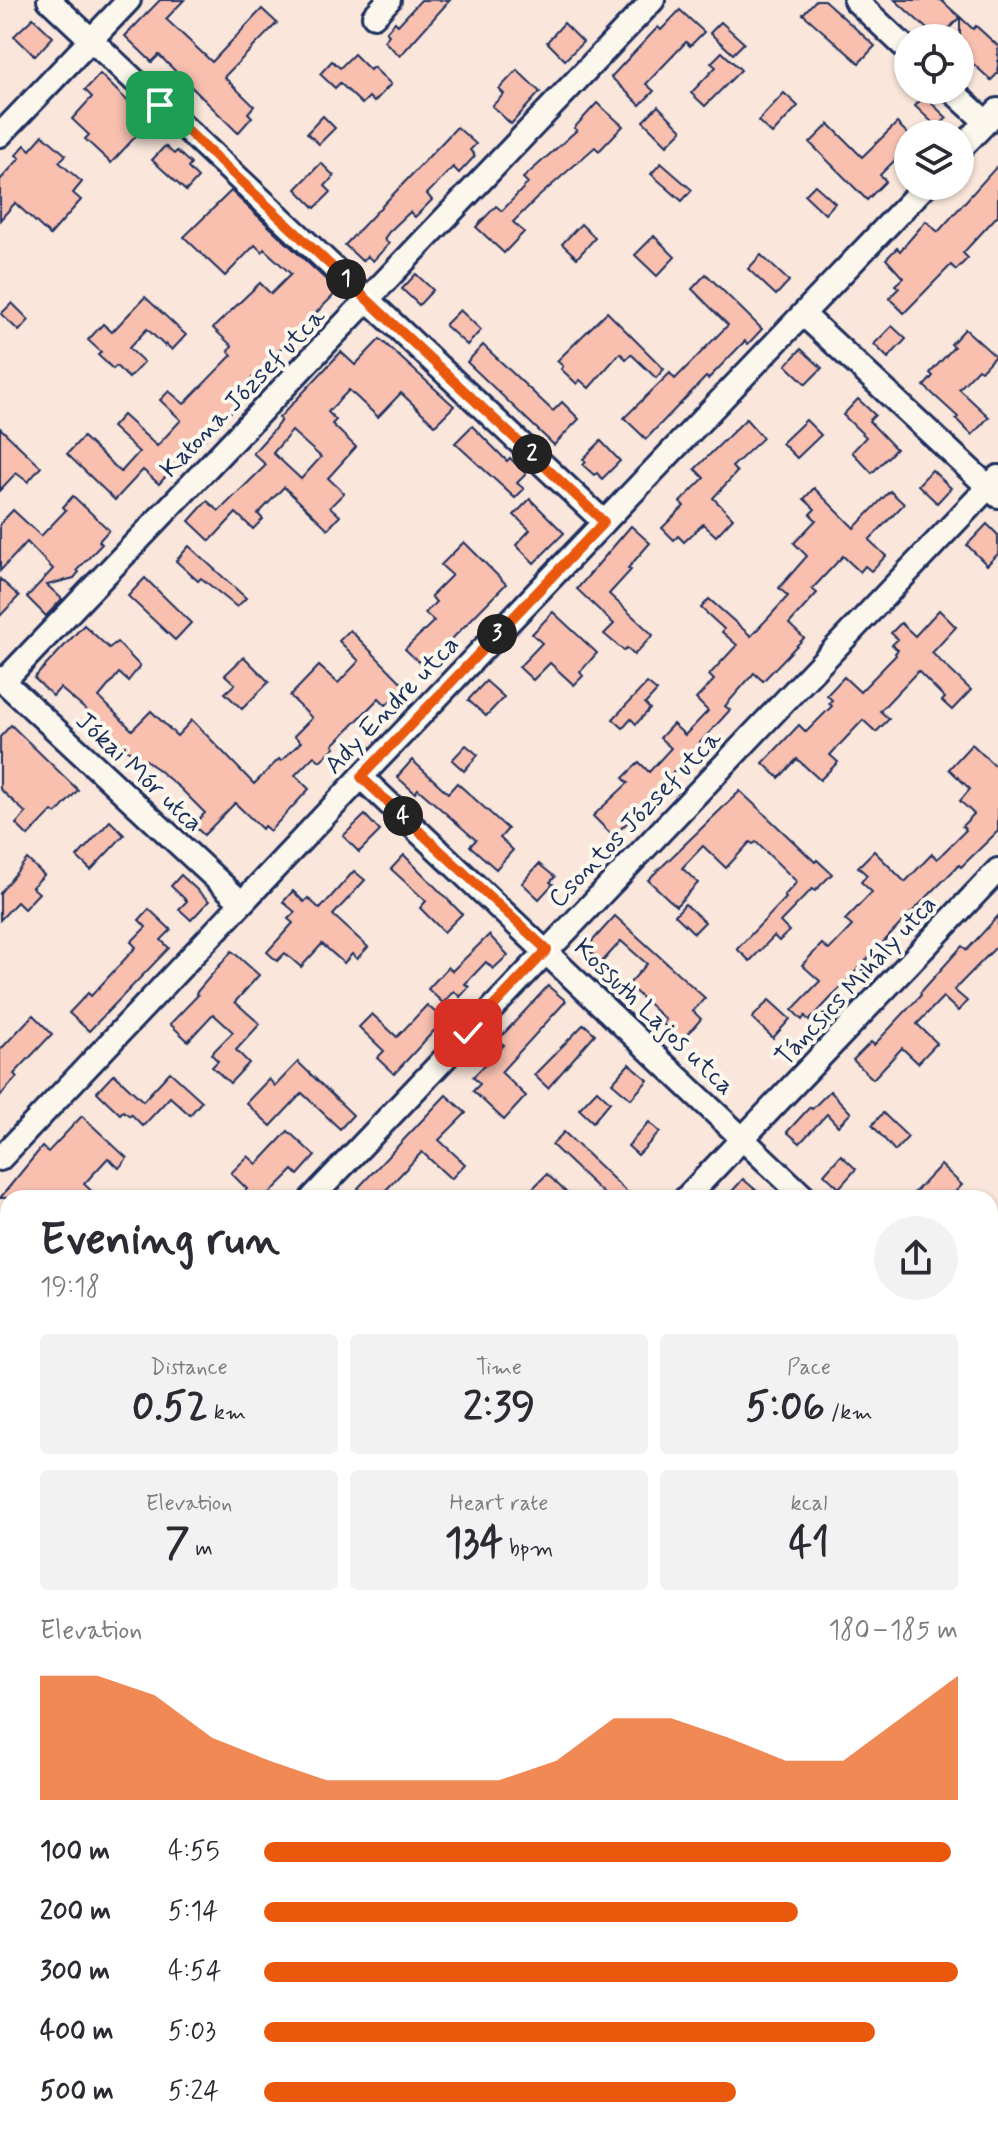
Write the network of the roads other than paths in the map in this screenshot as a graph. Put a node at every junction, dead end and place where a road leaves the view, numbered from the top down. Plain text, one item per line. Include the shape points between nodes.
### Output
1 (49, 0) edge
2 (129, 0) edge
3 (653, 0) edge
4 (855, 0) edge
5 (894, 37) edge
6 (90, 40) junction
7 (973, 104) edge
8 (992, 116) edge
9 (0, 135) edge
10 (974, 135) edge
11 (912, 200) edge
12 (369, 300) junction
13 (804, 315) junction
14 (995, 487) edge
15 (604, 522) junction
16 (4, 690) edge
17 (361, 777) junction
18 (998, 870) edge
19 (242, 903) junction
20 (547, 950) junction
21 (742, 1139) junction
22 (0, 1159) edge
23 (320, 1190) edge
24 (694, 1190) edge
25 (796, 1190) edge

1 - 6 street
2 - 6 street
3 - 12 street, Katona József utca
4 - 5 street
6 - 9 street
6 - 12 street
7 - 8 street
8 - 10 street
11 - 13 street, Ady Endre utca
12 - 15 street
12 - 16 street, Katona József utca
13 - 14 street
13 - 15 street, Ady Endre utca
14 - 20 street, Csontos József utca
15 - 17 street, Ady Endre utca
16 - 19 street, Jókai Mór utca
17 - 19 street, Ady Endre utca
17 - 20 street, Kossuth Lajos utca
18 - 21 street, Táncsics Mihály utca
19 - 22 street, Ady Endre utca
20 - 21 street, Kossuth Lajos utca
20 - 23 street, Csontos József utca
21 - 24 street, Táncsics Mihály utca
21 - 25 street, Kossuth Lajos utca

